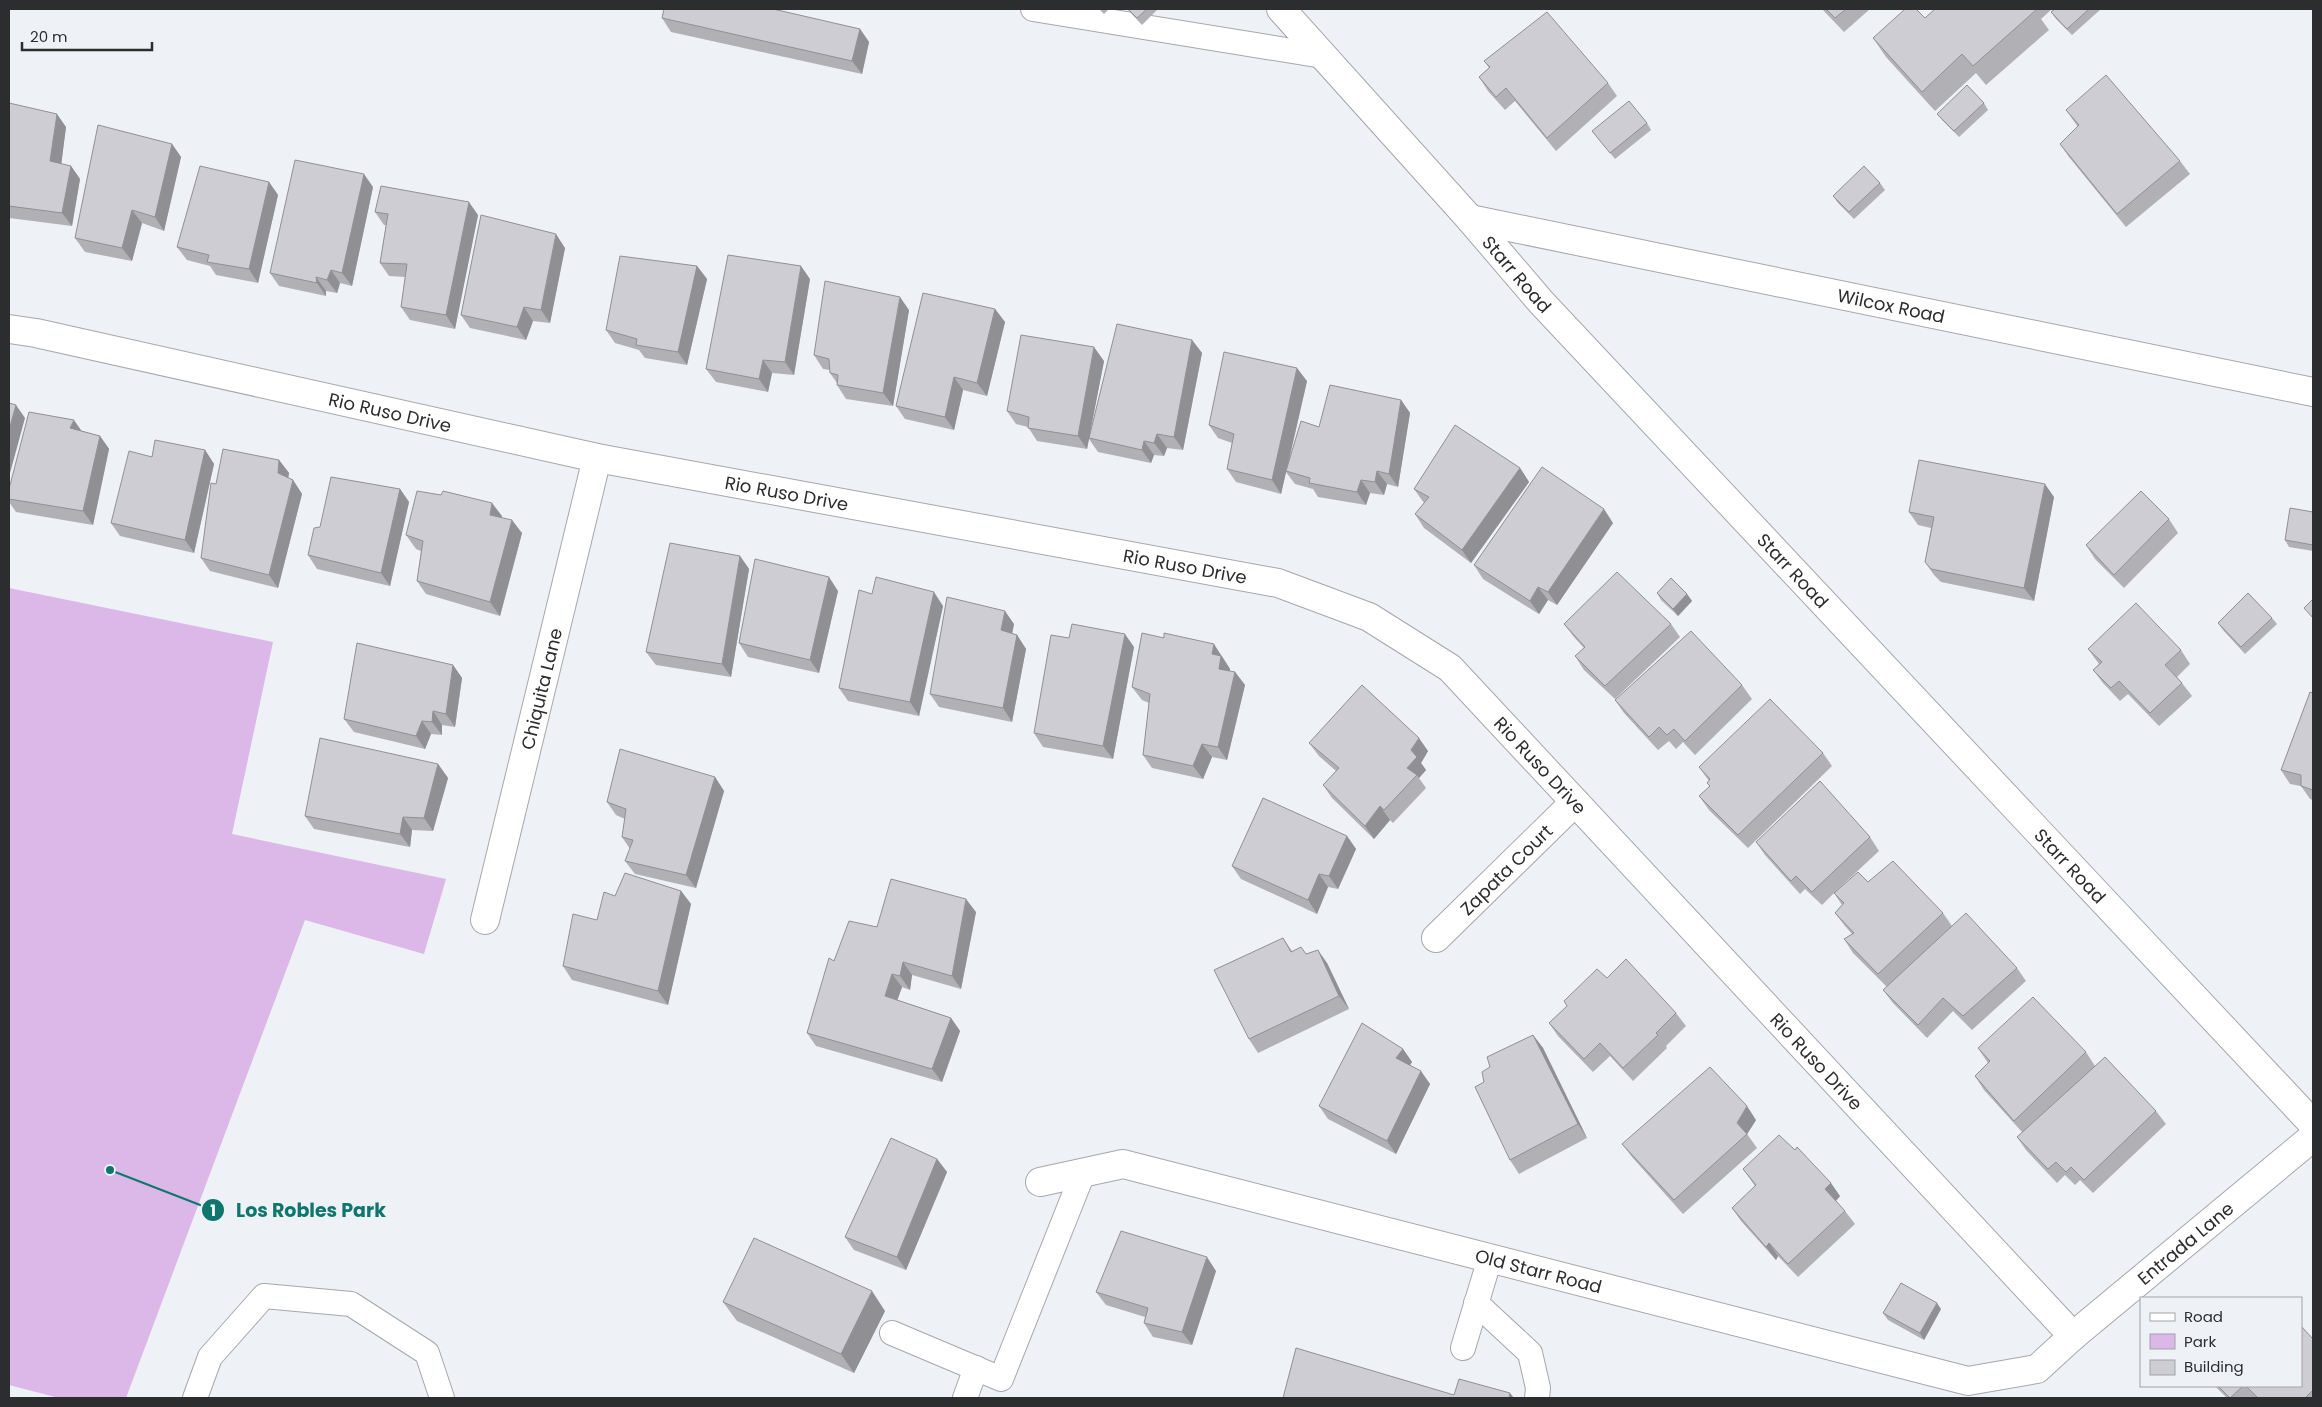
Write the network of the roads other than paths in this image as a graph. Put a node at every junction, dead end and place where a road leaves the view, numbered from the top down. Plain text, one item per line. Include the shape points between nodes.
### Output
1 (1033, 9) edge
2 (1281, 9) edge
3 (1323, 56) junction
4 (1470, 219) junction
5 (9, 329) edge
6 (2313, 392) edge
7 (597, 458) junction
8 (1575, 802) junction
9 (485, 920) dead end
10 (1436, 938) dead end
11 (2313, 1124) edge
12 (2313, 1137) edge
13 (1083, 1173) junction
14 (1040, 1182) dead end
15 (1490, 1258) junction
16 (1476, 1303) junction
17 (892, 1333) dead end
18 (2073, 1336) junction
19 (1463, 1348) dead end
20 (976, 1368) junction
21 (2037, 1369) joint
22 (195, 1398) edge
23 (442, 1398) edge
24 (965, 1398) edge
25 (1537, 1398) edge

1 - 3 lane
2 - 3 street, Starr Road
3 - 4 street, Starr Road
4 - 6 street, Wilcox Road
4 - 11 street, Starr Road via 1555,317
5 - 7 street, Rio Ruso Drive
7 - 8 street, Rio Ruso Drive via 1278,583 1369,617 1450,668
7 - 9 street, Chiquita Lane
8 - 10 street, Zapata Court
8 - 18 street, Rio Ruso Drive
12 - 18 street, Entrada Lane
13 - 14 street, Old Starr Road
13 - 15 street, Old Starr Road via 1123,1164
13 - 20 lane via 1001,1379
15 - 16 lane
15 - 21 street, Old Starr Road via 1968,1381
16 - 19 lane
16 - 25 lane via 1530,1353 1538,1388
17 - 20 lane
18 - 21 street, Entrada Lane
20 - 24 lane
22 - 23 lane via 210,1357 264,1296 351,1304 427,1353

